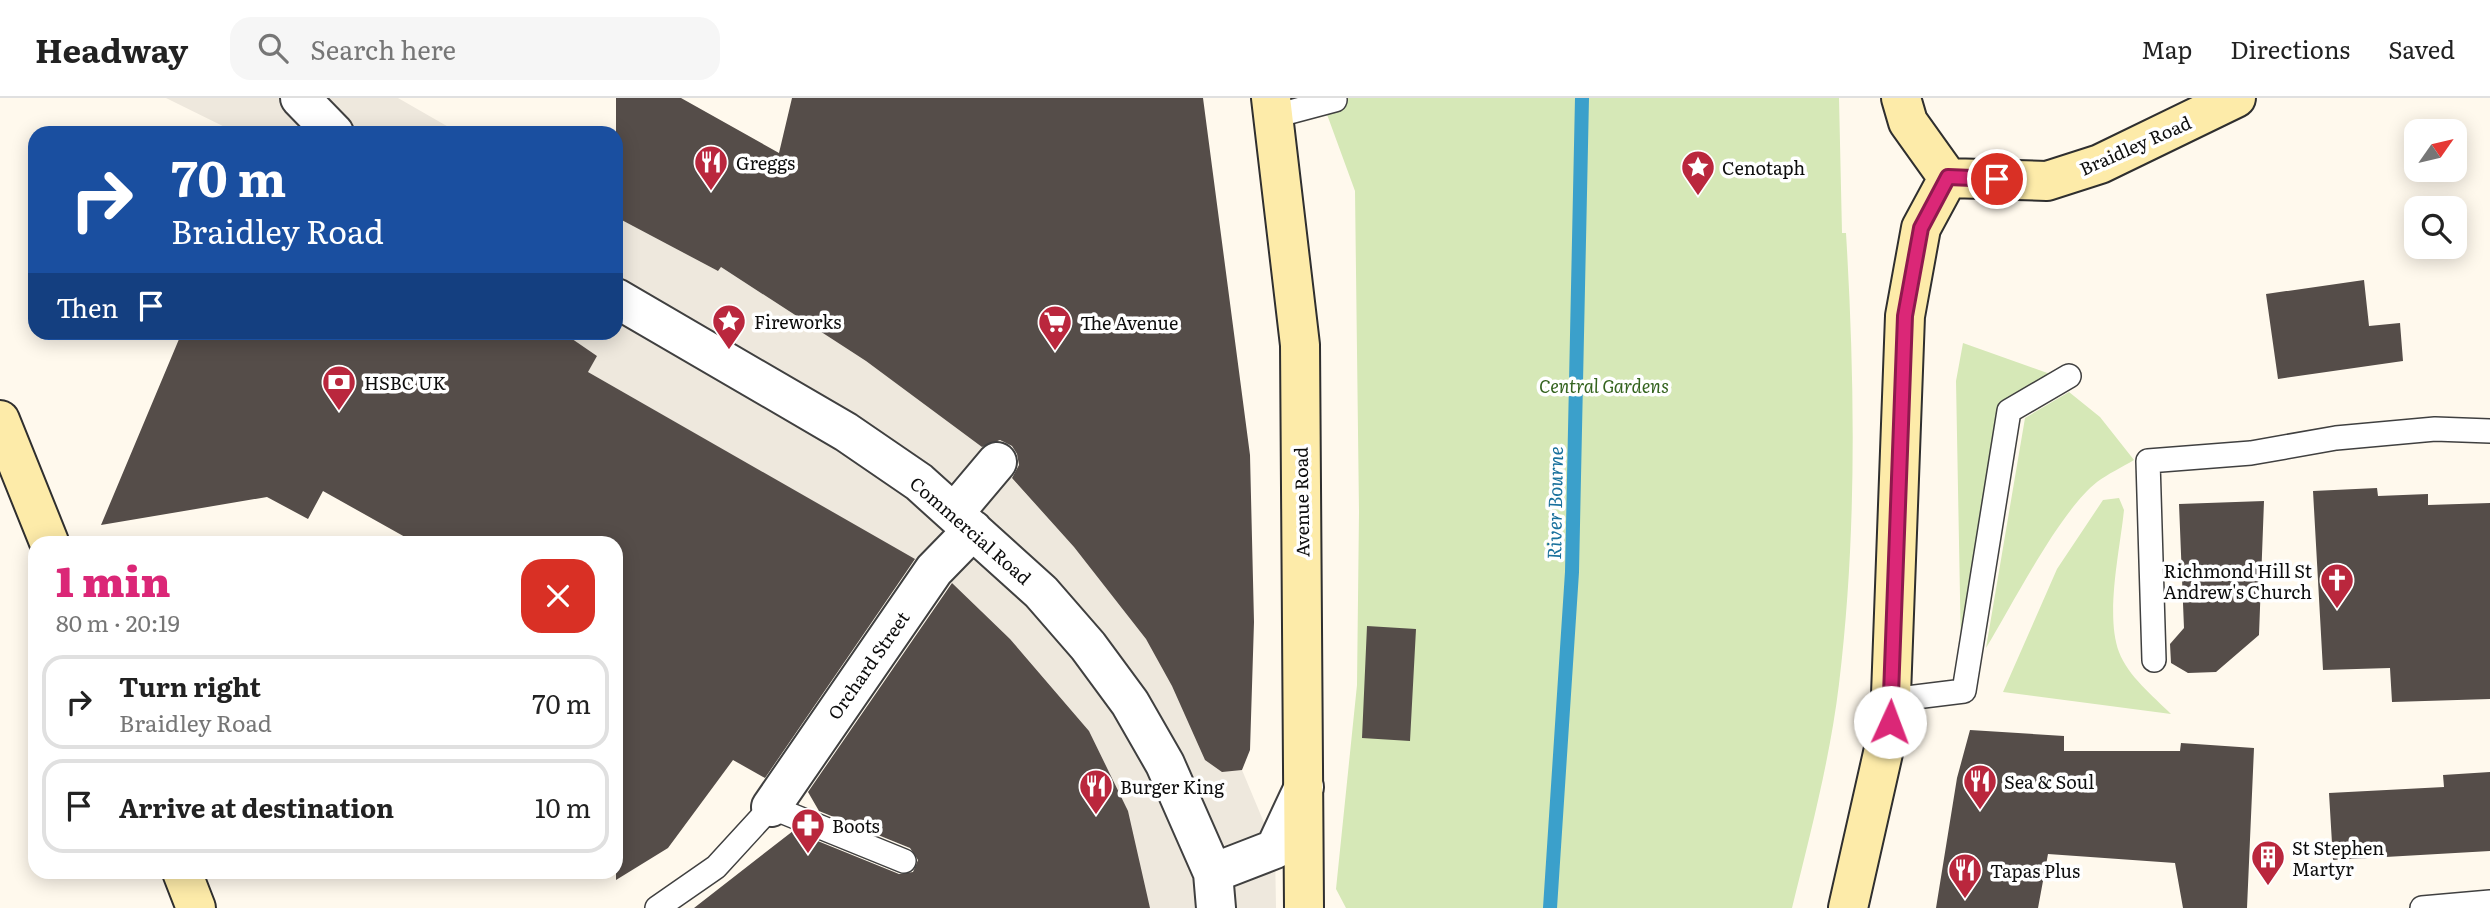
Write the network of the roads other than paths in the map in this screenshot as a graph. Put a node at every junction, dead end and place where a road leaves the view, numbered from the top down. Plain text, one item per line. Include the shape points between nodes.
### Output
1 (300, 98) edge
2 (1901, 98) edge
3 (2235, 98) edge
4 (1335, 100) dead end
5 (1273, 107) edge
6 (327, 126) edge
7 (1948, 177) junction
8 (623, 302) edge
9 (2069, 376) dead end
10 (0, 420) edge
11 (2490, 431) edge
12 (997, 462) dead end
13 (964, 522) junction
14 (47, 536) edge
15 (2154, 660) dead end
16 (1891, 700) junction
17 (1304, 787) junction
18 (771, 807) junction
19 (904, 861) dead end
20 (185, 879) edge
21 (1215, 890) edge
22 (2490, 902) edge
23 (197, 908) edge
24 (657, 908) edge
25 (1304, 908) edge
26 (1848, 908) edge
27 (2421, 908) edge

1 - 6 street
2 - 7 street via 1908,122
3 - 7 street, Braidley Road via 2100,164 2047,181
4 - 5 lane
5 - 17 street, Avenue Road via 1300,345
7 - 16 street via 1921,228 1905,316
8 - 13 street, Commercial Road via 846,432 919,482
9 - 16 lane via 2009,411 1964,691
10 - 14 street
11 - 15 lane via 2435,429 2148,461
12 - 13 street, Orchard Street
13 - 18 street, Orchard Street
13 - 21 street, Commercial Road via 1041,592 1130,703 1165,764
16 - 26 street
17 - 21 street, Commercial Road via 1275,849
17 - 25 street, Avenue Road
18 - 19 lane
18 - 24 lane, Orchard Street via 716,867
20 - 23 street
22 - 27 lane

